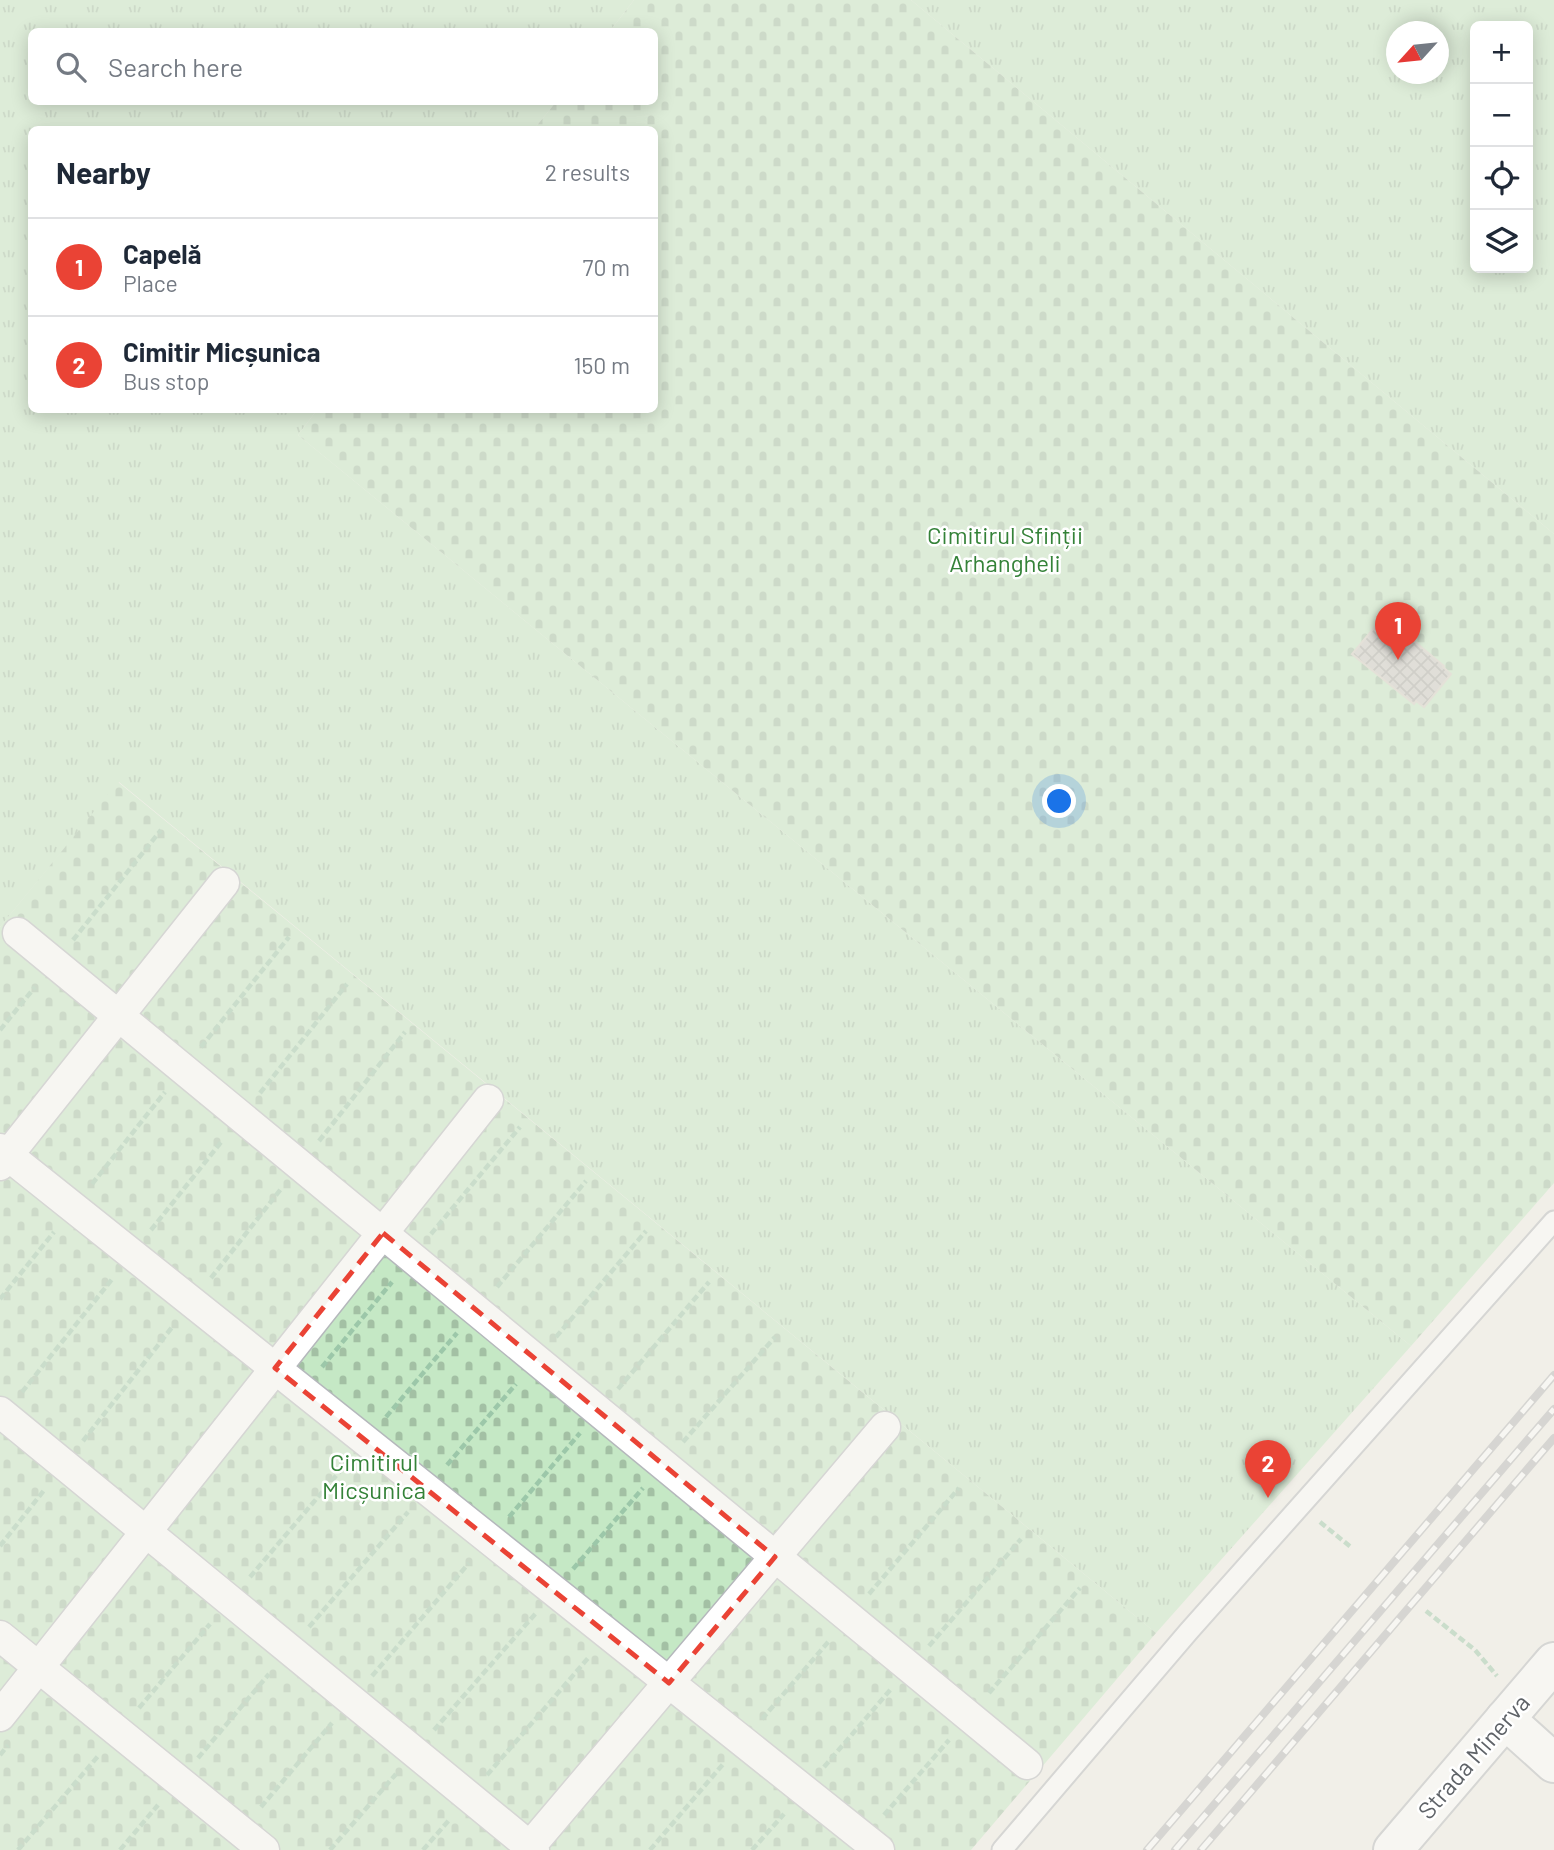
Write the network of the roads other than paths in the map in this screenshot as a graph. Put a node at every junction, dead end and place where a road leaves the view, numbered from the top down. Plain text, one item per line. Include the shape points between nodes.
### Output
1 (224, 883) dead end
2 (18, 933) dead end
3 (119, 1015) junction
4 (488, 1100) dead end
5 (3, 1156) edge
6 (1554, 1221) edge
7 (383, 1233) junction
8 (275, 1368) junction
9 (2, 1413) edge
10 (885, 1427) dead end
11 (146, 1532) junction
12 (775, 1557) junction
13 (0, 1636) edge
14 (1554, 1662) edge
15 (39, 1667) junction
16 (669, 1683) junction
17 (1512, 1711) junction
18 (0, 1716) edge
19 (1027, 1763) dead end
20 (1554, 1763) edge
21 (531, 1849) edge
22 (264, 1850) edge
23 (879, 1850) edge
24 (1002, 1850) edge
25 (1393, 1850) edge

1 - 3 street
2 - 3 street
3 - 5 street
3 - 7 street
4 - 7 street
5 - 8 street
6 - 24 lane via 1189,1631
7 - 8 street
7 - 12 street
8 - 11 street
8 - 16 street
9 - 11 street
10 - 12 street
11 - 15 street
11 - 21 street
12 - 16 street
12 - 19 street
13 - 15 street
14 - 17 street, Strada Minerva
15 - 18 street
15 - 22 street
16 - 21 street
16 - 23 street
17 - 20 street
17 - 25 street, Strada Minerva

